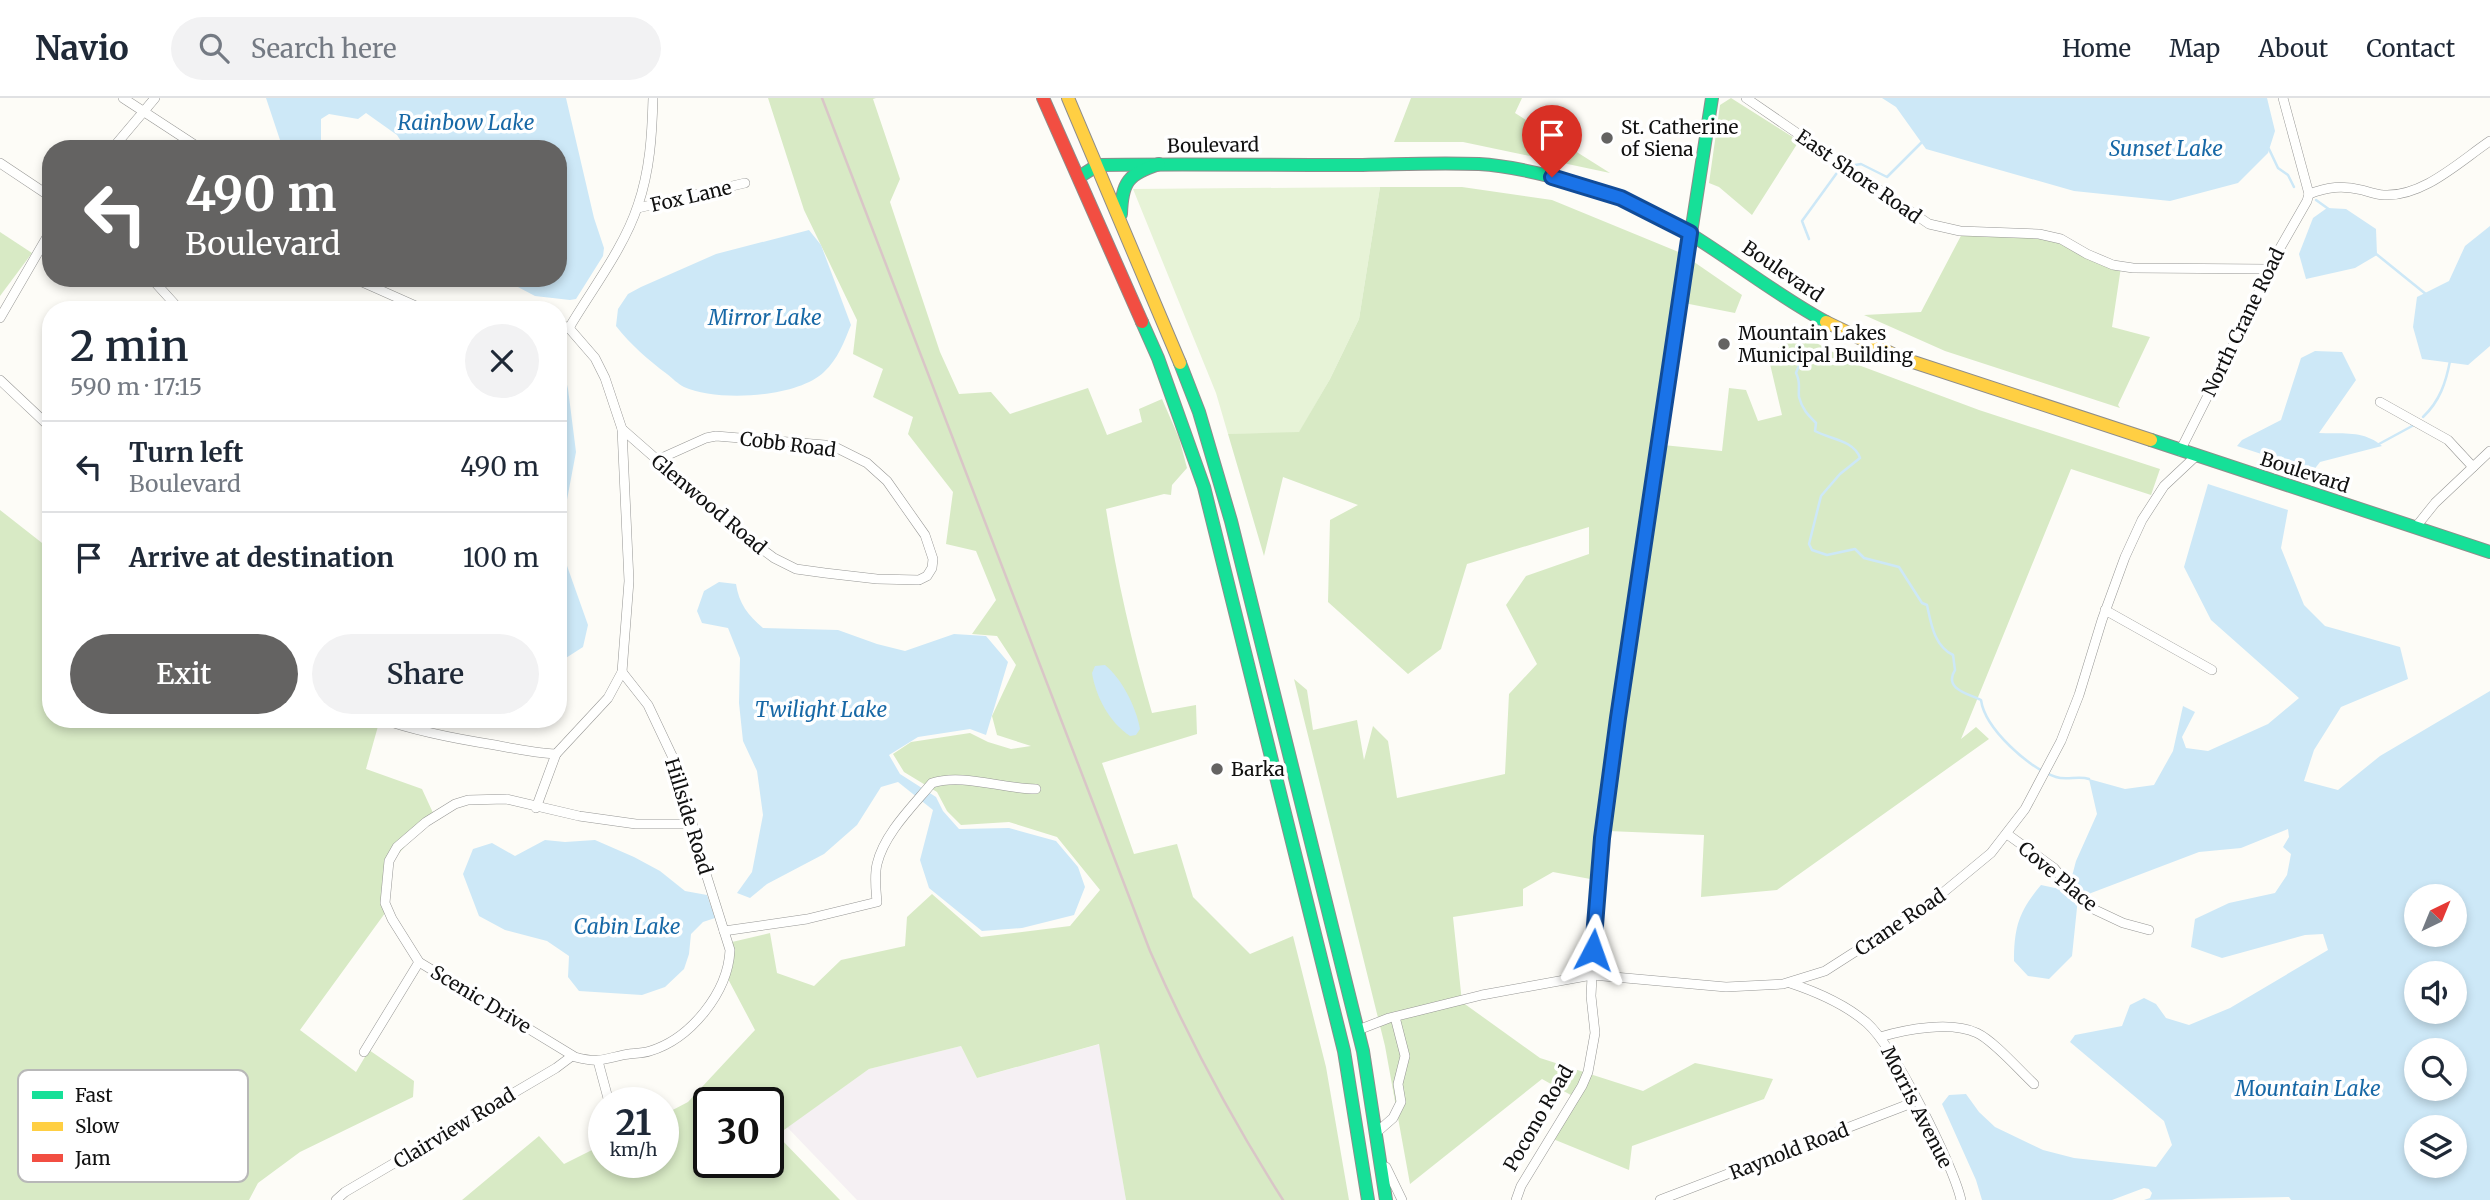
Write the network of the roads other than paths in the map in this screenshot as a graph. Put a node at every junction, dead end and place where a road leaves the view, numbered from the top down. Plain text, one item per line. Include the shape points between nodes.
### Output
1 (123, 98) edge
2 (155, 98) edge
3 (653, 98) edge
4 (1043, 98) edge
5 (1068, 98) edge
6 (1712, 98) edge
7 (1746, 98) edge
8 (2283, 98) edge
9 (143, 111) junction
10 (119, 140) edge
11 (187, 140) edge
12 (2490, 141) edge
13 (0, 163) edge
14 (1159, 164) junction
15 (1098, 165) junction
16 (1079, 177) junction
17 (745, 183) dead end
18 (42, 191) edge
19 (2309, 194) junction
20 (638, 208) junction
21 (1121, 217) junction
22 (1690, 233) junction
23 (42, 245) edge
24 (2268, 269) junction
25 (159, 287) edge
26 (373, 287) edge
27 (172, 301) edge
28 (405, 301) edge
29 (0, 317) edge
30 (569, 328) joint
31 (0, 380) edge
32 (2380, 402) dead end
33 (42, 420) edge
34 (622, 429) junction
35 (2180, 451) junction
36 (2490, 451) edge
37 (2196, 456) junction
38 (657, 460) junction
39 (2473, 467) junction
40 (2415, 528) junction
41 (2490, 552) edge
42 (927, 576) joint
43 (2105, 610) junction
44 (2212, 670) dead end
45 (622, 671) junction
46 (407, 728) edge
47 (556, 754) junction
48 (1036, 789) dead end
49 (536, 808) junction
50 (692, 824) junction
51 (2007, 834) junction
52 (2149, 930) dead end
53 (724, 931) junction
54 (419, 962) junction
55 (1591, 975) junction
56 (1788, 982) junction
57 (1395, 1017) junction
58 (1358, 1030) junction
59 (1880, 1037) junction
60 (364, 1052) dead end
61 (572, 1056) junction
62 (598, 1061) junction
63 (2034, 1084) dead end
64 (605, 1087) edge
65 (1917, 1101) junction
66 (1377, 1132) junction
67 (1380, 1154) junction
68 (336, 1200) edge
69 (1368, 1200) edge
70 (1386, 1200) edge
71 (1402, 1200) edge
72 (1516, 1200) edge
73 (1660, 1200) edge
74 (1961, 1200) edge

1 - 9 street
2 - 9 street
3 - 20 street via 651,148
4 - 16 main road
5 - 15 main road
6 - 22 main road, Pocono Road
7 - 24 street, East Shore Road via 1929,224 1960,231 2039,234 2061,239 2113,265 2133,268
8 - 19 street
9 - 10 street
9 - 11 street
12 - 19 street via 2410,192 2383,195 2331,186
13 - 18 street
14 - 15 main road, Boulevard
14 - 21 main road via 1131,175 1121,194
14 - 22 main road, Boulevard via 1482,164 1594,188
15 - 16 main road
15 - 21 main road
16 - 69 main road via 1158,358 1204,487 1342,1040
17 - 20 street, Fox Lane
19 - 24 street, North Crane Road
20 - 30 street
21 - 58 main road via 1199,412
22 - 35 main road, Boulevard via 1813,316 1901,358
22 - 55 street, Pocono Road via 1618,718
23 - 29 street
24 - 35 street, North Crane Road
25 - 27 street
26 - 28 street
30 - 34 street via 605,377
31 - 33 street
32 - 39 street via 2448,440
34 - 38 street, Glenwood Road
34 - 45 street via 629,558
35 - 37 main road, Boulevard
36 - 39 street
37 - 40 main road, Boulevard
37 - 43 street, Crane Road via 2164,486 2142,520
38 - 42 street, Glenwood Road via 743,535 796,569 877,579 919,580
38 - 42 street, Cobb Road via 716,436 825,446 853,454 887,481 925,535 933,559
39 - 40 street
40 - 41 main road, Boulevard
43 - 44 street
43 - 51 street, Crane Road via 2048,769
45 - 47 street via 608,698
45 - 50 street, Hillside Road via 648,705 675,762
46 - 47 street
47 - 49 street
48 - 53 street via 956,779 932,783 880,855 877,902 807,919
49 - 50 street, Scenic Drive via 636,824
49 - 54 street, Scenic Drive via 506,799 455,804 397,847 389,861 385,903
50 - 53 street, Hillside Road
51 - 52 street, Cove Place via 2059,873 2080,900 2108,916
51 - 56 street, Crane Road via 1928,905 1825,971
53 - 62 street, Scenic Drive via 729,962 691,1029 649,1052
54 - 60 street
54 - 61 street, Scenic Drive
55 - 56 street, Crane Road via 1726,987
55 - 57 street, Crane Road via 1494,992
55 - 72 street, Pocono Road via 1595,1033 1588,1072
56 - 59 street, Morris Avenue via 1851,1011
57 - 58 street, Crane Road
57 - 66 street via 1405,1056 1398,1084 1401,1102 1393,1118
58 - 66 main road
59 - 63 street via 1920,1028 1977,1033
59 - 65 street, Morris Avenue
61 - 62 street, Scenic Drive
61 - 68 street, Clairview Road
62 - 64 street
65 - 73 street, Raynold Road
65 - 74 street, Morris Avenue
66 - 67 main road
67 - 70 main road
67 - 71 street

